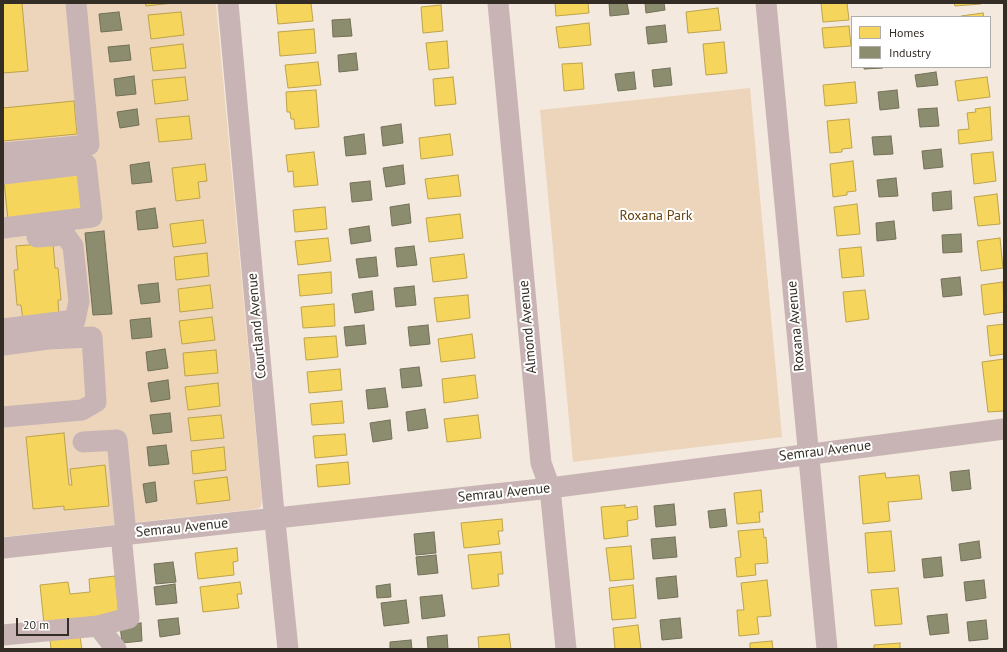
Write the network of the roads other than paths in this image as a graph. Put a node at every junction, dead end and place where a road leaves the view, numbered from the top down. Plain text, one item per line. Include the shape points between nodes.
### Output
1 (76, 3) edge
2 (228, 3) edge
3 (498, 3) edge
4 (766, 3) edge
5 (3, 154) edge
6 (3, 174) edge
7 (3, 228) edge
8 (3, 240) edge
9 (3, 329) edge
10 (3, 345) edge
11 (3, 417) edge
12 (1004, 429) edge
13 (83, 442) dead end
14 (808, 453) junction
15 (550, 488) junction
16 (275, 518) junction
17 (123, 534) junction
18 (3, 548) edge
19 (98, 626) junction
20 (3, 635) edge
21 (116, 649) edge
22 (288, 649) edge
23 (566, 649) edge
24 (827, 649) edge

1 - 5 street via 89,145
2 - 16 street, Courtland Avenue
3 - 15 street, Almond Avenue via 541,463
4 - 14 street, Roxana Avenue
6 - 7 street via 86,164 92,217
8 - 9 street via 65,235 73,246 79,301 75,320
10 - 11 street via 92,337 96,402 82,410
12 - 14 street, Semrau Avenue
13 - 17 street via 117,440
14 - 15 street, Semrau Avenue
14 - 24 street, Roxana Avenue
15 - 16 street, Semrau Avenue
15 - 23 street, Almond Avenue
16 - 17 street, Semrau Avenue
16 - 22 street, Courtland Avenue
17 - 18 street, Semrau Avenue
17 - 19 street via 129,618
19 - 20 street
19 - 21 street

